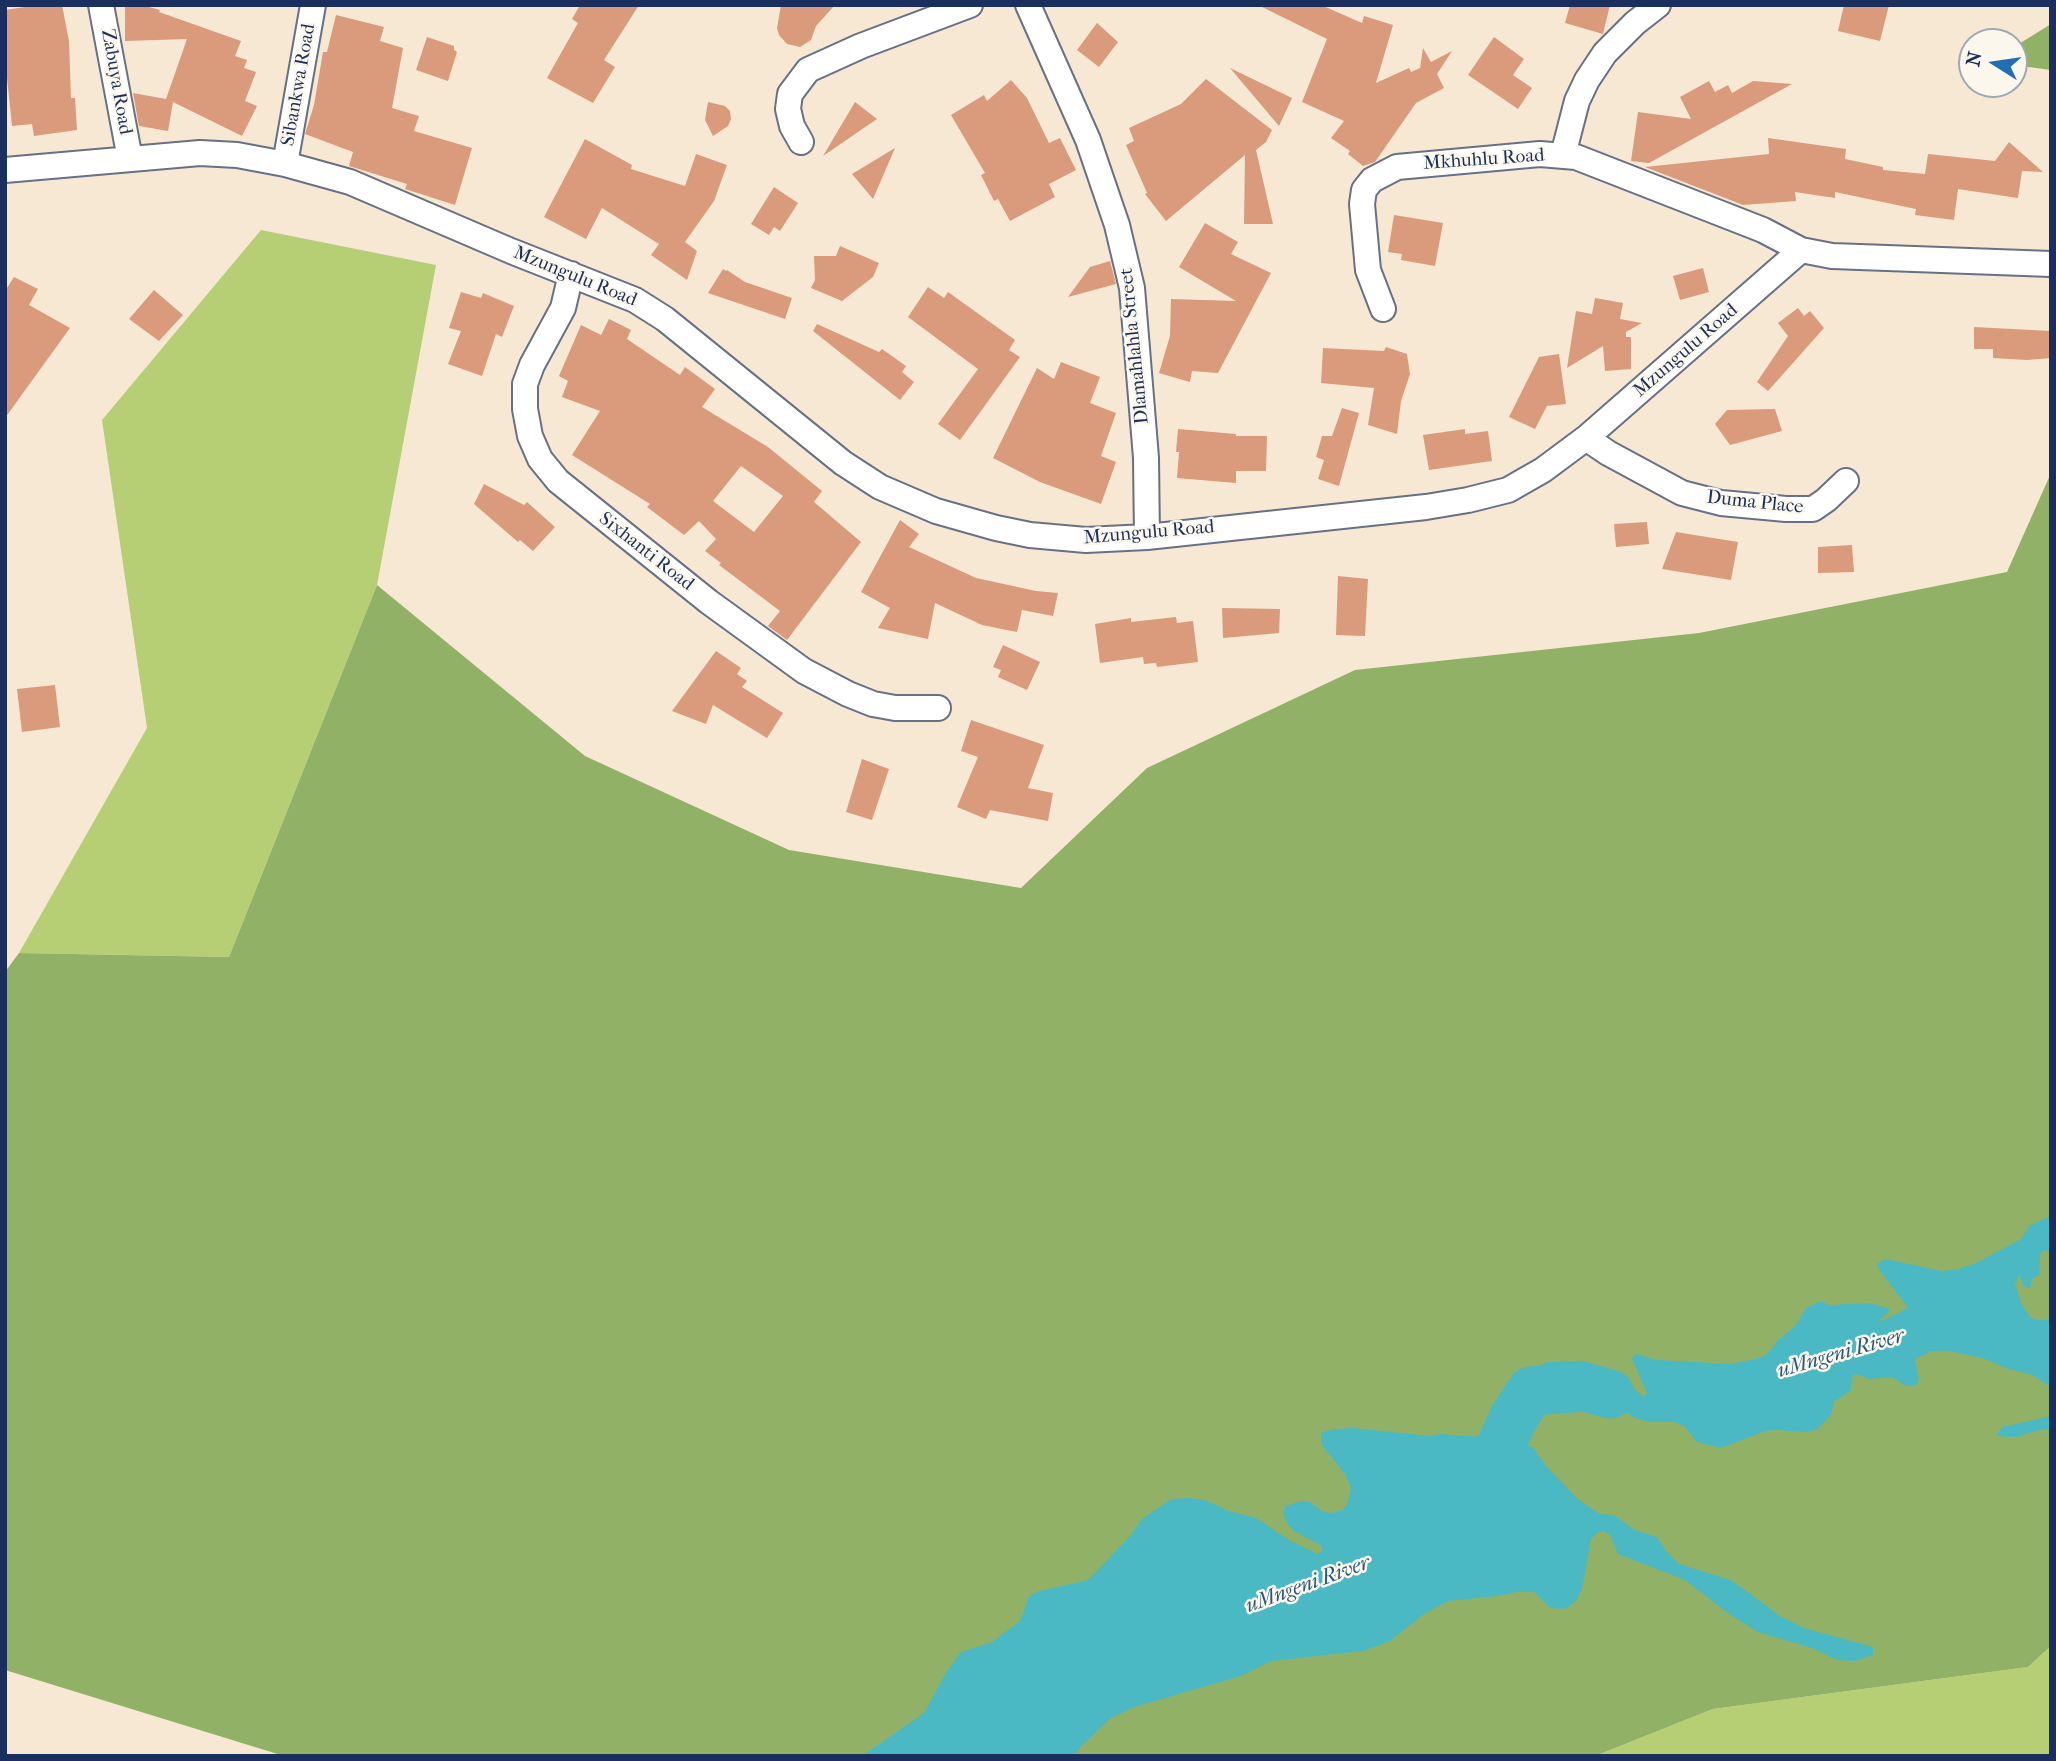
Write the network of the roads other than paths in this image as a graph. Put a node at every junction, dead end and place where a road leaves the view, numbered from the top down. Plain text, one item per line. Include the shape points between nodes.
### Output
1 (102, 5) edge
2 (313, 5) edge
3 (970, 5) edge
4 (1028, 5) edge
5 (1658, 5) edge
6 (801, 142) dead end
7 (1563, 155) junction
8 (130, 159) junction
9 (285, 164) junction
10 (5, 170) edge
11 (1801, 250) junction
12 (2051, 264) edge
13 (571, 274) junction
14 (1383, 309) dead end
15 (1586, 438) junction
16 (1846, 481) dead end
17 (1147, 537) junction
18 (938, 708) dead end

1 - 8 street, Zabuya Road
2 - 9 street, Sibankwa Road
3 - 6 street via 808,70 790,94 788,109
4 - 17 street, Dlamahlahla Street via 1088,141 1117,225 1132,288 1146,458
5 - 7 street via 1605,53 1587,80
7 - 11 street, Mkhuhlu Road via 1638,180
7 - 14 street, Mkhuhlu Road via 1397,167 1372,180 1364,190 1363,233 1368,270
8 - 9 street, Mzungulu Road via 200,153
8 - 10 street, Mzungulu Road
9 - 13 street, Mzungulu Road via 350,182
11 - 12 street via 1832,256
11 - 15 street, Mzungulu Road
13 - 17 street, Mzungulu Road via 635,300 665,319 843,463 880,487 945,514 1030,535 1086,540
13 - 18 street, Sixhanti Road via 563,308 524,384 530,436 540,459 558,481 709,602 804,670 873,704
15 - 16 street, Duma Place via 1682,494 1721,503 1813,509
15 - 17 street, Mzungulu Road via 1508,489 1468,500

